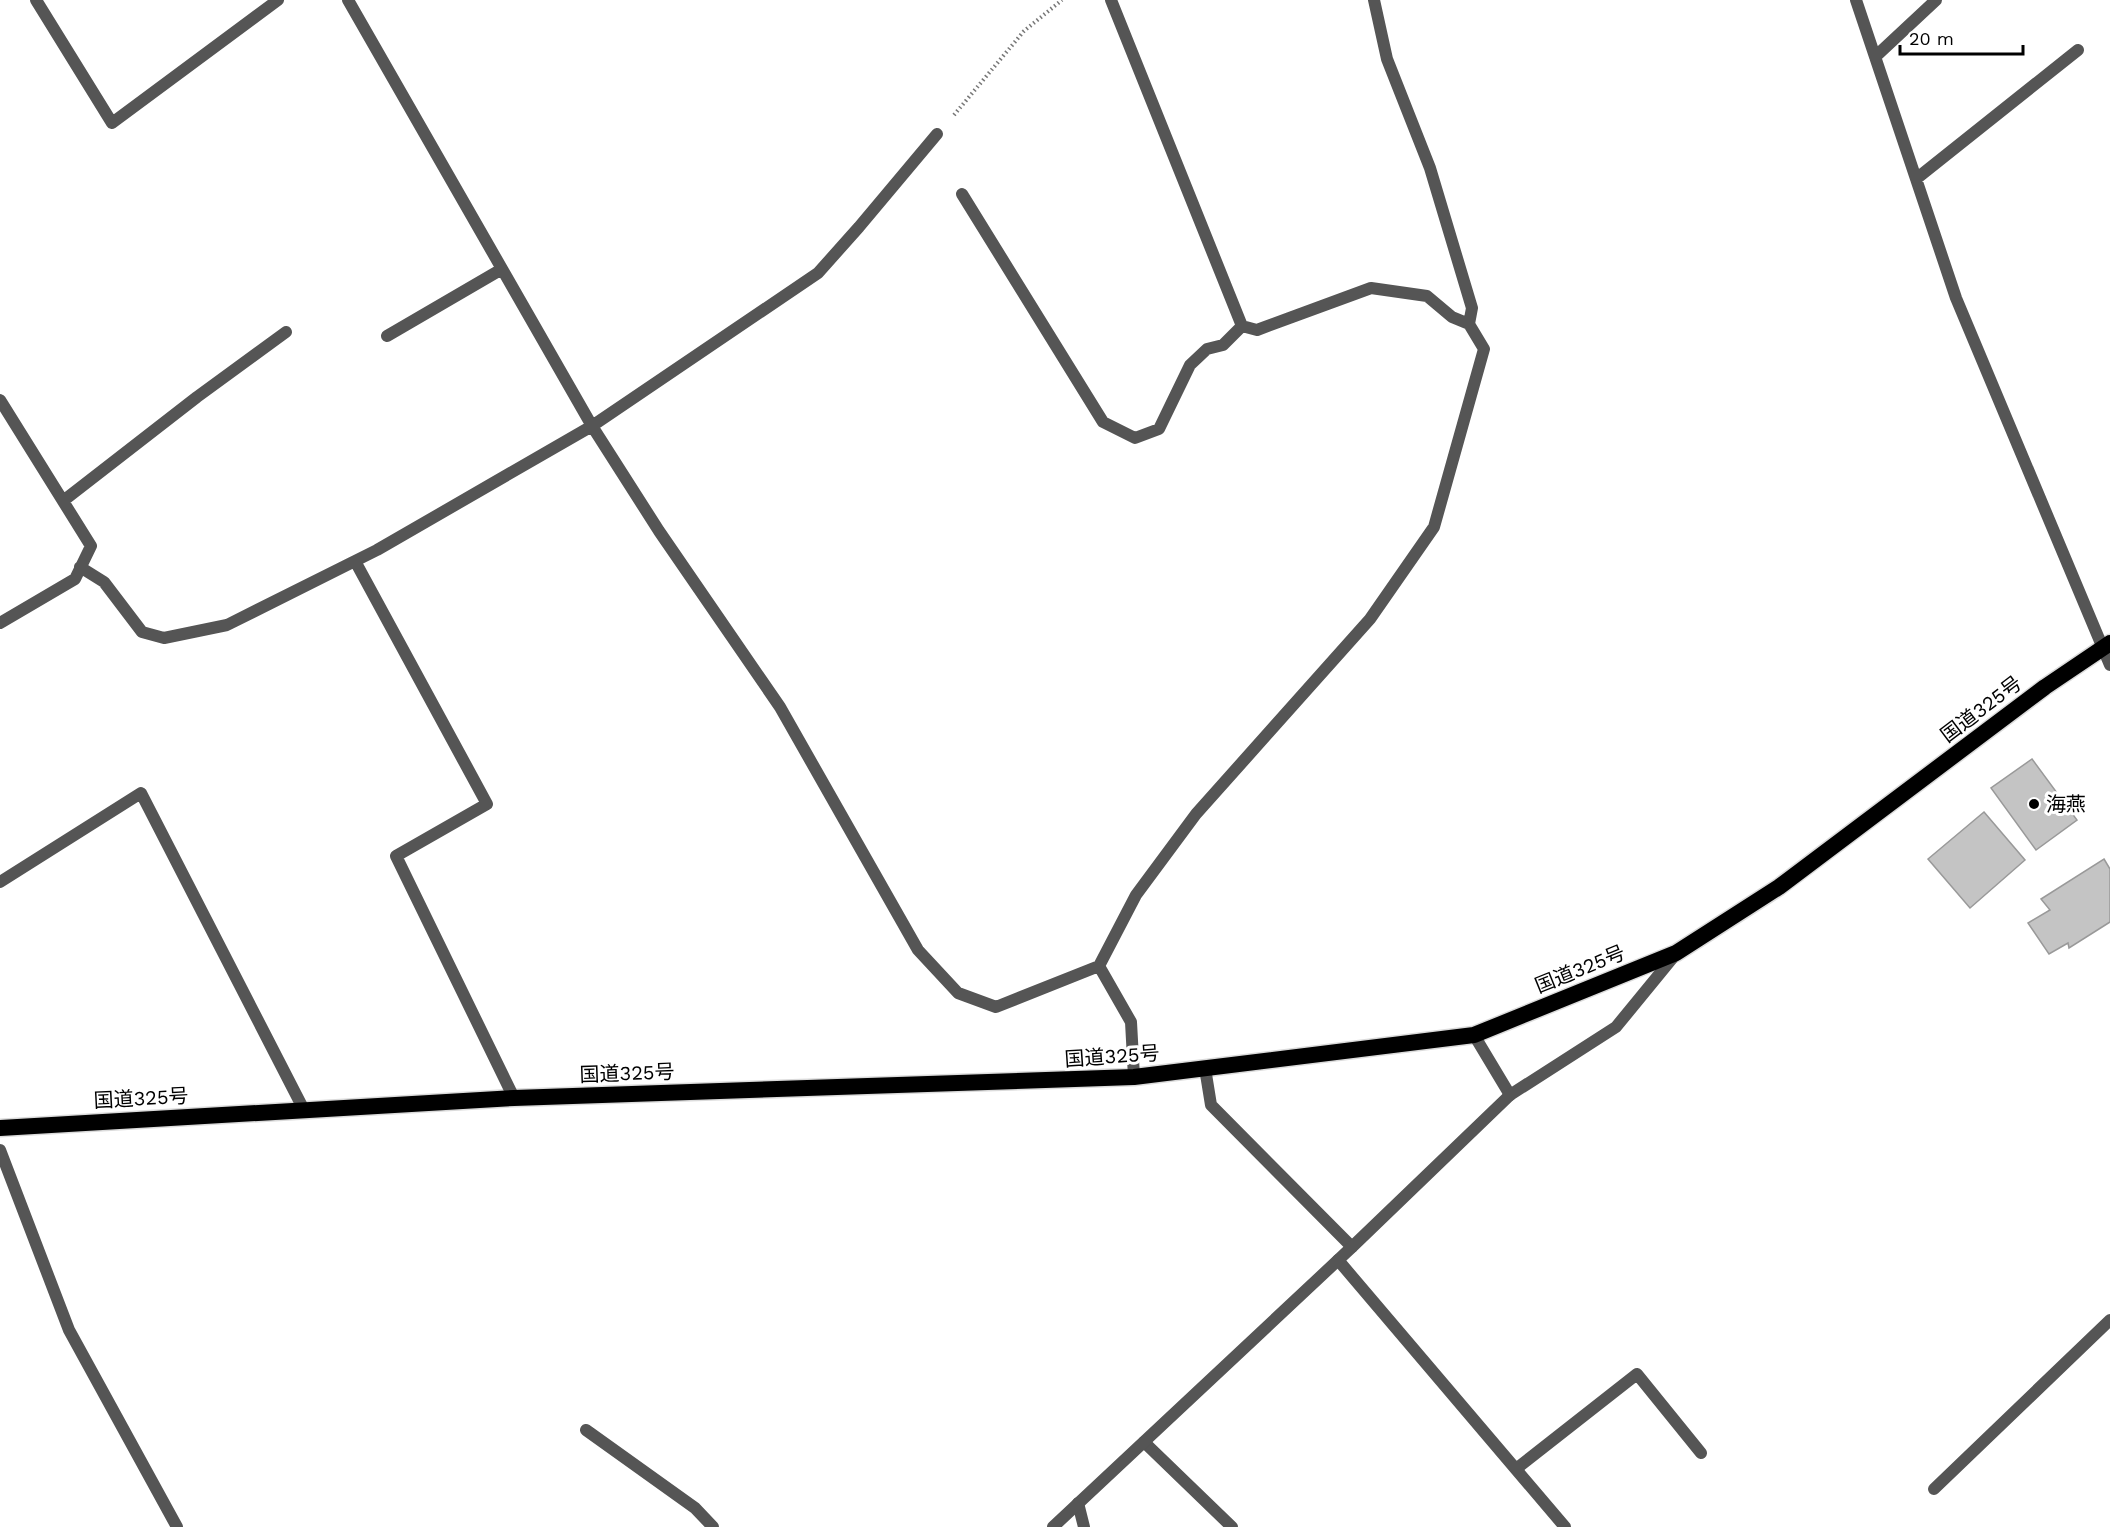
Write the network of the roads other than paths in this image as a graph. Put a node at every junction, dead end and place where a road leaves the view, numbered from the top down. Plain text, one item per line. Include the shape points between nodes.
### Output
1 (36, 0) edge
2 (278, 0) edge
3 (348, 0) edge
4 (1111, 0) edge
5 (1374, 0) edge
6 (1856, 0) edge
7 (1936, 0) edge
8 (2078, 50) dead end
9 (1875, 57) junction
10 (937, 134) road end
11 (1916, 179) junction
12 (962, 194) dead end
13 (502, 269) junction
14 (1469, 324) junction
15 (1242, 326) junction
16 (286, 333) dead end
17 (387, 336) dead end
18 (0, 400) edge
19 (592, 426) junction
20 (63, 501) junction
21 (355, 561) junction
22 (81, 567) junction
23 (0, 622) edge
24 (2106, 646) edge
25 (2110, 665) edge
26 (0, 882) edge
27 (1676, 953) junction
28 (1099, 966) junction
29 (1474, 1035) junction
30 (1204, 1068) junction
31 (1134, 1077) junction
32 (1510, 1095) junction
33 (514, 1098) junction
34 (304, 1110) junction
35 (0, 1128) edge
36 (0, 1150) edge
37 (1352, 1247) junction
38 (1338, 1260) junction
39 (2110, 1320) edge
40 (586, 1430) dead end
41 (1144, 1442) junction
42 (1701, 1453) dead end
43 (1515, 1469) junction
44 (1934, 1489) dead end
45 (1078, 1503) junction
46 (177, 1527) edge
47 (713, 1527) edge
48 (1053, 1527) edge
49 (1084, 1527) edge
50 (1232, 1527) edge
51 (1565, 1527) edge

1 - 2 street via 112,123
3 - 13 street
4 - 15 street
5 - 14 street via 1387,59 1430,168 1472,308
6 - 9 street
7 - 9 street
8 - 11 street
9 - 11 street
10 - 19 street via 818,273
11 - 24 street via 1956,298
12 - 15 street via 1103,422 1135,438 1159,429 1190,364 1207,349 1223,345
13 - 17 street
13 - 19 street
14 - 15 street via 1452,317 1426,296 1371,288 1257,330
14 - 28 street via 1484,349 1434,526 1370,619 1190,823 1136,895
16 - 20 street via 197,396
18 - 20 street
19 - 21 street
19 - 28 street via 780,706 918,950 958,993 996,1007
20 - 22 street via 91,546
21 - 22 street via 227,625 164,638 142,632 104,582
21 - 33 street via 487,804 396,856
22 - 23 street via 75,579
24 - 25 street
24 - 27 highway, 国道325号 via 2045,687 1779,887
26 - 34 street via 141,793
27 - 29 highway, 国道325号
27 - 32 street via 1616,1028
28 - 31 street via 1131,1022
29 - 30 highway, 国道325号
29 - 32 street
30 - 31 highway, 国道325号
30 - 37 street via 1211,1105
31 - 33 highway, 国道325号
32 - 37 street
33 - 34 highway, 国道325号
34 - 35 highway, 国道325号
36 - 46 street via 69,1330
37 - 38 street
38 - 41 street
38 - 43 street
39 - 44 street
40 - 47 street via 695,1508
41 - 45 street
41 - 50 street
42 - 43 street via 1637,1374
43 - 51 street
45 - 48 street
45 - 49 street

